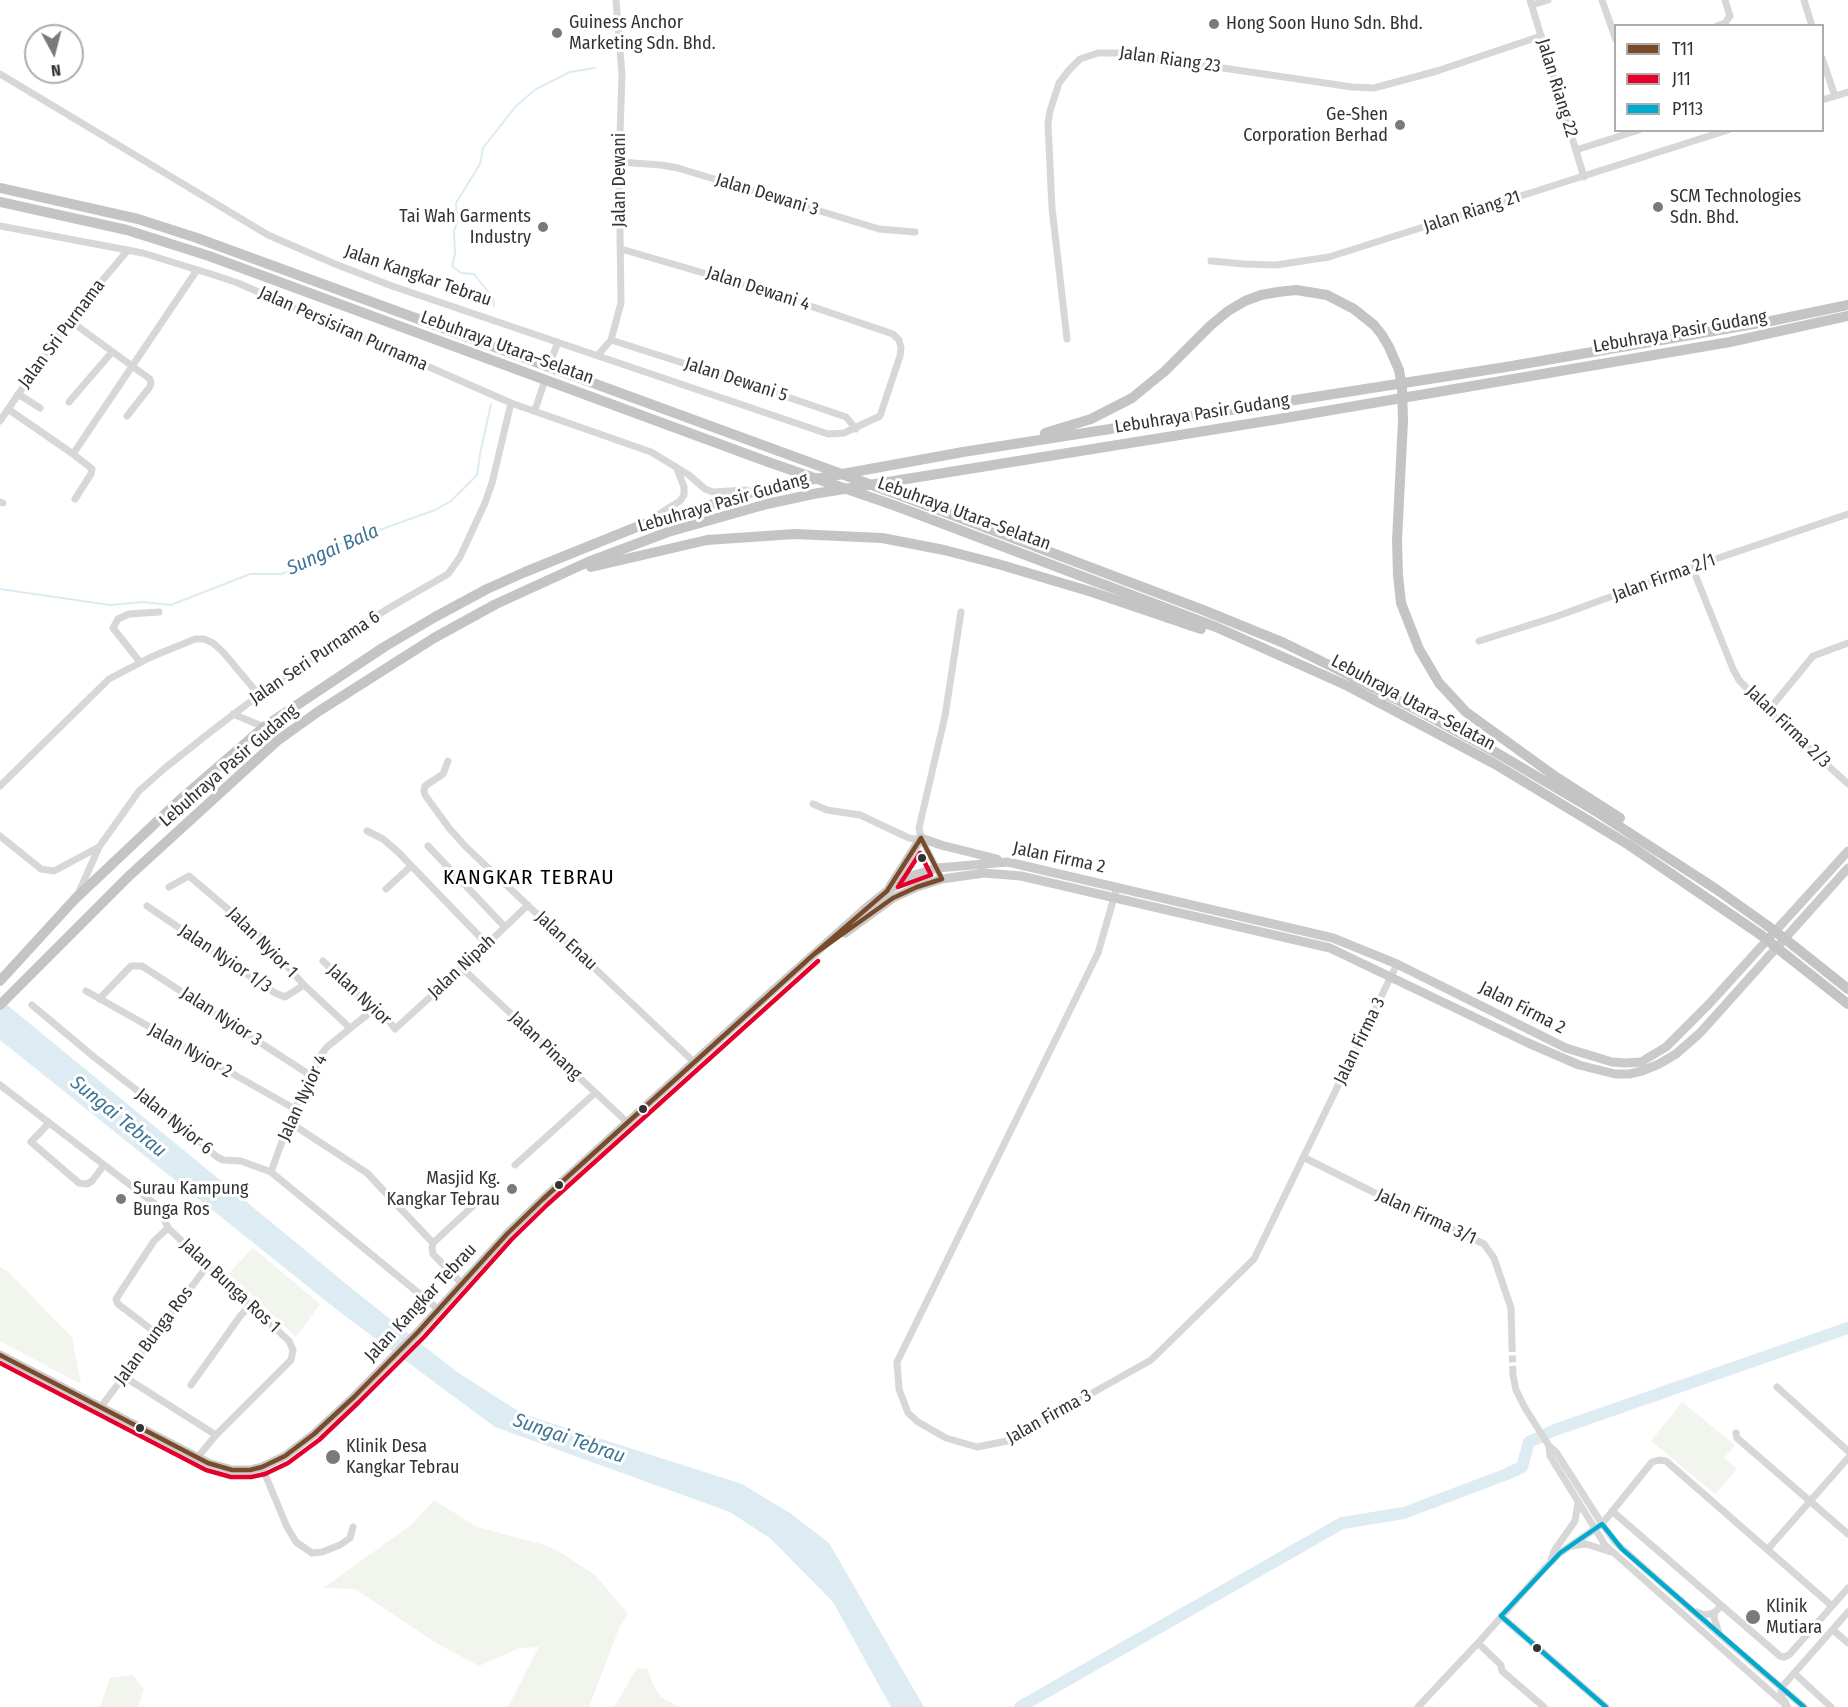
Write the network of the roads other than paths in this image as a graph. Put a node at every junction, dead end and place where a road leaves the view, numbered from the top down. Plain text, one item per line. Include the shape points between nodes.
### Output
1 (616, 0) edge
2 (1548, 0) edge
3 (1602, 0) edge
4 (1725, 0) edge
5 (1804, 0) edge
6 (1531, 2) edge
7 (1722, 24) edge
8 (1811, 24) edge
9 (1614, 34) edge
10 (1541, 36) junction
11 (1824, 64) edge
12 (0, 74) edge
13 (1848, 92) edge
14 (1834, 96) junction
15 (1824, 99) edge
16 (1632, 132) edge
17 (1722, 132) edge
18 (1576, 150) junction
19 (619, 162) junction
20 (1584, 177) junction
21 (0, 188) edge
22 (0, 202) edge
23 (0, 226) edge
24 (915, 232) dead end
25 (621, 249) junction
26 (128, 250) junction
27 (1211, 261) dead end
28 (197, 270) junction
29 (1848, 305) edge
30 (1848, 316) edge
31 (69, 320) junction
32 (1068, 339) dead end
33 (611, 340) junction
34 (558, 342) junction
35 (112, 352) junction
36 (598, 355) junction
37 (551, 360) dead end
38 (131, 366) junction
39 (543, 386) dead end
40 (18, 394) junction
41 (69, 402) dead end
42 (511, 403) junction
43 (40, 408) dead end
44 (8, 409) junction
45 (535, 410) junction
46 (128, 416) dead end
47 (0, 421) edge
48 (856, 429) junction
49 (963, 452) junction
50 (73, 453) junction
51 (676, 467) junction
52 (767, 488) junction
53 (75, 499) dead end
54 (1848, 514) edge
55 (644, 524) junction
56 (1692, 567) junction
57 (571, 570) junction
58 (159, 612) dead end
59 (961, 612) dead end
60 (1216, 627) junction
61 (1479, 641) dead end
62 (1848, 643) edge
63 (140, 662) junction
64 (259, 695) junction
65 (1768, 711) junction
66 (233, 714) junction
67 (264, 727) junction
68 (448, 761) dead end
69 (1848, 783) edge
70 (0, 786) edge
71 (813, 804) dead end
72 (367, 831) dead end
73 (0, 836) edge
74 (921, 838) junction
75 (428, 846) dead end
76 (99, 847) junction
77 (1848, 851) edge
78 (1663, 855) junction
79 (1008, 862) junction
80 (411, 866) junction
81 (937, 868) junction
82 (1848, 868) edge
83 (942, 879) junction
84 (169, 887) dead end
85 (1118, 887) junction
86 (386, 889) dead end
87 (887, 891) junction
88 (1114, 897) junction
89 (75, 899) junction
90 (528, 905) junction
91 (147, 906) dead end
92 (505, 927) junction
93 (484, 947) junction
94 (811, 957) junction
95 (323, 962) dead end
96 (1397, 964) junction
97 (462, 968) junction
98 (1391, 976) junction
99 (0, 981) edge
100 (304, 985) junction
101 (1848, 989) edge
102 (86, 991) dead end
103 (99, 999) junction
104 (1848, 1004) edge
105 (0, 1005) edge
106 (32, 1005) dead end
107 (373, 1010) junction
108 (350, 1028) junction
109 (395, 1029) joint
110 (695, 1063) junction
111 (310, 1075) junction
112 (0, 1085) edge
113 (595, 1093) junction
114 (295, 1109) junction
115 (289, 1122) junction
116 (628, 1123) junction
117 (48, 1124) junction
118 (1303, 1158) junction
119 (516, 1165) dead end
120 (104, 1166) junction
121 (271, 1172) junction
122 (475, 1204) dead end
123 (168, 1228) junction
124 (432, 1247) junction
125 (208, 1265) junction
126 (462, 1284) junction
127 (251, 1305) junction
128 (438, 1309) junction
129 (156, 1333) junction
130 (1512, 1345) tunnel mouth
131 (0, 1355) edge
132 (1513, 1375) tunnel mouth
133 (123, 1376) junction
134 (191, 1385) dead end
135 (1777, 1386) dead end
136 (100, 1408) junction
137 (1736, 1433) dead end
138 (216, 1435) junction
139 (1549, 1446) junction
140 (1848, 1451) edge
141 (197, 1458) junction
142 (1848, 1458) edge
143 (262, 1467) junction
144 (1811, 1501) junction
145 (1578, 1502) junction
146 (1612, 1511) junction
147 (353, 1527) dead end
148 (1599, 1527) junction
149 (1848, 1534) edge
150 (1570, 1546) junction
151 (1768, 1549) junction
152 (1613, 1553) junction
153 (1551, 1562) junction
154 (1848, 1588) edge
155 (1721, 1606) junction
156 (1832, 1606) junction
157 (1691, 1610) junction
158 (1715, 1612) junction
159 (1848, 1612) edge
160 (1501, 1616) junction
161 (1833, 1630) junction
162 (1720, 1635) junction
163 (1478, 1642) junction
164 (1848, 1643) edge
165 (1794, 1673) junction
166 (1760, 1682) junction
167 (1781, 1688) junction
168 (1418, 1707) edge
169 (1544, 1707) edge
170 (1606, 1707) edge
171 (1789, 1707) edge
172 (1804, 1707) edge
173 (1831, 1707) edge

1 - 19 street, Jalan Dewani via 622,72
2 - 6 street
3 - 9 street
4 - 7 street via 1730,16
5 - 8 street
6 - 10 street, Jalan Riang 22
10 - 18 street, Jalan Riang 22
10 - 32 street, Jalan Riang 23 via 1374,88 1113,52 1092,54 1080,60 1059,83 1048,124 1052,208
11 - 14 street
12 - 34 street, Jalan Kangkar Tebrau via 268,235 392,286
13 - 14 street
14 - 15 street
16 - 18 street
17 - 20 street, Jalan Riang 21
18 - 20 street, Jalan Riang 22
19 - 24 street, Jalan Dewani 3 via 678,168 879,229
19 - 25 street, Jalan Dewani
20 - 27 street, Jalan Riang 21 via 1329,257 1276,265
21 - 78 highway, Lebuhraya Utara–Selatan, bridge via 138,219 198,238 1203,610 1284,643 1487,747
22 - 60 highway, Lebuhraya Utara–Selatan, bridge via 127,231 209,256
23 - 26 street, Jalan Persisiran Purnama
25 - 33 street, Jalan Dewani via 621,303
25 - 48 street, Jalan Dewani 4 via 769,292 893,334 899,340 900,356 880,416
26 - 28 street, Jalan Persisiran Purnama
26 - 31 street, Jalan Sri Purnama
28 - 38 street
28 - 42 street, Jalan Persisiran Purnama via 238,283
29 - 49 highway, Lebuhraya Pasir Gudang via 1506,367
30 - 57 highway, Lebuhraya Pasir Gudang via 1696,348 813,494 668,532
31 - 35 street
31 - 40 street, Jalan Sri Purnama
33 - 36 street, Jalan Dewani
33 - 48 street, Jalan Dewani 5 via 846,417
34 - 36 street, Jalan Kangkar Tebrau
34 - 37 street
35 - 38 street
35 - 41 street
36 - 48 street, Jalan Kangkar Tebrau via 828,434
38 - 46 street via 150,379 151,384
38 - 50 street
39 - 45 street
40 - 43 street
40 - 44 street, Jalan Sri Purnama
42 - 45 street, Jalan Persisiran Purnama
42 - 64 street, Jalan Seri Purnama 6 via 485,503 448,574 388,608
44 - 47 street, Jalan Sri Purnama
44 - 50 street
45 - 51 street, Jalan Persisiran Purnama via 651,452
49 - 52 highway, Lebuhraya Pasir Gudang
49 - 78 highway, bridge via 1061,429 1109,411 1152,383 1228,311 1261,295 1296,290 1327,295 1354,309 1382,335 1399,370 1403,421 1398,575 1401,603 1429,668 1466,712 1654,841
50 - 53 street via 92,469
51 - 52 street, Jalan Persisiran Purnama via 713,492
51 - 55 street via 684,495
52 - 55 highway, Lebuhraya Pasir Gudang
54 - 56 street, Jalan Firma 2/1
55 - 67 highway, Lebuhraya Pasir Gudang via 525,572 446,611
56 - 61 street, Jalan Firma 2/1
56 - 65 street, Jalan Firma 2/3 via 1733,669
57 - 60 highway via 707,540 795,534 882,538 998,564 1204,630
57 - 105 highway, Lebuhraya Pasir Gudang via 460,623 277,741 129,876
58 - 63 street via 129,614 118,619 113,628
59 - 74 street via 945,716 920,821
60 - 104 highway, Lebuhraya Utara–Selatan, bridge via 1348,686 1495,764 1629,845 1761,935
62 - 65 street via 1813,656
63 - 64 street via 195,639 204,639 223,652
63 - 70 street via 109,679
64 - 66 street, Jalan Seri Purnama 6
65 - 69 street, Jalan Firma 2/3
66 - 67 street
66 - 76 street, Jalan Seri Purnama 6 via 140,791
67 - 89 highway, Lebuhraya Pasir Gudang
68 - 90 street, Jalan Enau via 443,774 425,786 424,795 466,847
71 - 74 street via 860,815 909,838
72 - 80 street via 384,839
73 - 76 street, Jalan Seri Purnama 6 via 41,869 54,871
74 - 79 main road
74 - 81 street
74 - 87 main road
75 - 92 street
76 - 89 street
77 - 96 main road, Jalan Firma 2 via 1709,1004 1666,1047 1641,1062 1612,1062 1566,1048
78 - 101 highway, Lebuhraya Utara–Selatan, bridge via 1768,926
79 - 81 main road, Jalan Firma 2
79 - 85 main road, Jalan Firma 2
80 - 86 street
80 - 93 street via 482,939
81 - 83 street
81 - 87 main road, Jalan Firma 2 via 914,875
82 - 98 main road, Jalan Firma 2 via 1700,1034 1676,1054 1642,1071 1615,1074 1579,1065
83 - 88 main road, Jalan Firma 2 via 984,873 1021,876
83 - 94 main road, Jalan Firma 2 via 893,898
84 - 100 street, Jalan Nyior 1 via 189,876 262,938
85 - 88 street, Jalan Firma 3
85 - 96 main road, Jalan Firma 2 via 1333,938
87 - 94 main road, Jalan Firma 2
88 - 98 main road, Jalan Firma 2 via 1330,948
88 - 118 street, Jalan Firma 3 via 1098,953 897,1362 899,1389 908,1413 946,1438 977,1447 992,1446 1007,1442 1151,1360 1254,1259
89 - 99 highway, Lebuhraya Pasir Gudang
90 - 92 street, Jalan Nipah
90 - 110 street, Jalan Enau
91 - 100 street, Jalan Nyior 1/3 via 275,993 285,997
92 - 93 street, Jalan Nipah
93 - 97 street, Jalan Nipah
94 - 110 main road, Jalan Kangkar Tebrau
95 - 107 street, Jalan Nyior
96 - 98 street, Jalan Firma 3
97 - 109 street, Jalan Nipah
97 - 113 street, Jalan Pinang
98 - 118 street, Jalan Firma 3
100 - 108 street, Jalan Nyior 1
102 - 103 street, Jalan Nyior 2
103 - 111 street, Jalan Nyior 3 via 131,966 142,966
103 - 114 street, Jalan Nyior 2
106 - 121 street, Jalan Nyior 6 via 217,1157
107 - 108 street, Jalan Nyior 4
107 - 109 street, Jalan Nyior via 379,1009
108 - 111 street, Jalan Nyior 4 via 323,1050
110 - 116 main road, Jalan Kangkar Tebrau
111 - 114 street, Jalan Nyior 4
112 - 117 street, Jalan Bunga Ros 1
113 - 116 street, Jalan Pinang
113 - 119 street
114 - 115 street, Jalan Nyior 4
115 - 121 street, Jalan Nyior 4
115 - 124 street via 367,1173
116 - 126 main road, Jalan Kangkar Tebrau via 543,1199
117 - 120 street, Jalan Bunga Ros 1
117 - 120 street via 31,1142 79,1183 87,1184
118 - 130 street, Jalan Firma 3/1 via 1484,1244 1494,1258 1511,1308
120 - 123 street, Jalan Bunga Ros 1 via 159,1207
121 - 128 street, Jalan Nyior 6
122 - 124 street
123 - 125 street, Jalan Bunga Ros 1
123 - 129 street via 154,1241 116,1299
124 - 126 street via 433,1254
125 - 127 street, Jalan Bunga Ros 1
125 - 129 street, Jalan Bunga Ros
126 - 128 main road, Jalan Kangkar Tebrau
127 - 134 street
127 - 138 street, Jalan Bunga Ros 1 via 289,1341 292,1355 287,1365
128 - 143 main road, Jalan Kangkar Tebrau via 314,1434 285,1456
129 - 133 street, Jalan Bunga Ros
131 - 136 main road, Jalan Kangkar Tebrau
132 - 139 street via 1516,1390
133 - 136 street, Jalan Bunga Ros
133 - 138 street
135 - 140 street
136 - 141 main road, Jalan Kangkar Tebrau
137 - 144 street via 1737,1438
138 - 141 street, Jalan Bunga Ros 1
139 - 145 street via 1550,1456
139 - 148 street
141 - 143 main road, Jalan Kangkar Tebrau via 232,1470
142 - 144 street
143 - 147 street via 287,1527 296,1542 312,1553 340,1545 350,1538
144 - 149 street
144 - 151 street
145 - 148 street
145 - 153 street via 1575,1521
146 - 148 street
146 - 151 street via 1652,1462 1666,1461
146 - 155 street
148 - 150 street
148 - 152 street via 1605,1545
148 - 157 street
150 - 152 street via 1586,1544
150 - 153 street
151 - 156 street
152 - 166 street
153 - 160 street
154 - 156 street
155 - 156 street via 1785,1657
155 - 158 street
157 - 158 street via 1703,1615
157 - 162 street
158 - 162 street
159 - 161 street
160 - 163 street
160 - 170 street
161 - 164 street
161 - 165 street
162 - 167 street
163 - 168 street
163 - 169 street via 1503,1671
165 - 167 street
165 - 173 street
166 - 167 street
166 - 171 street
167 - 171 street
167 - 172 street

